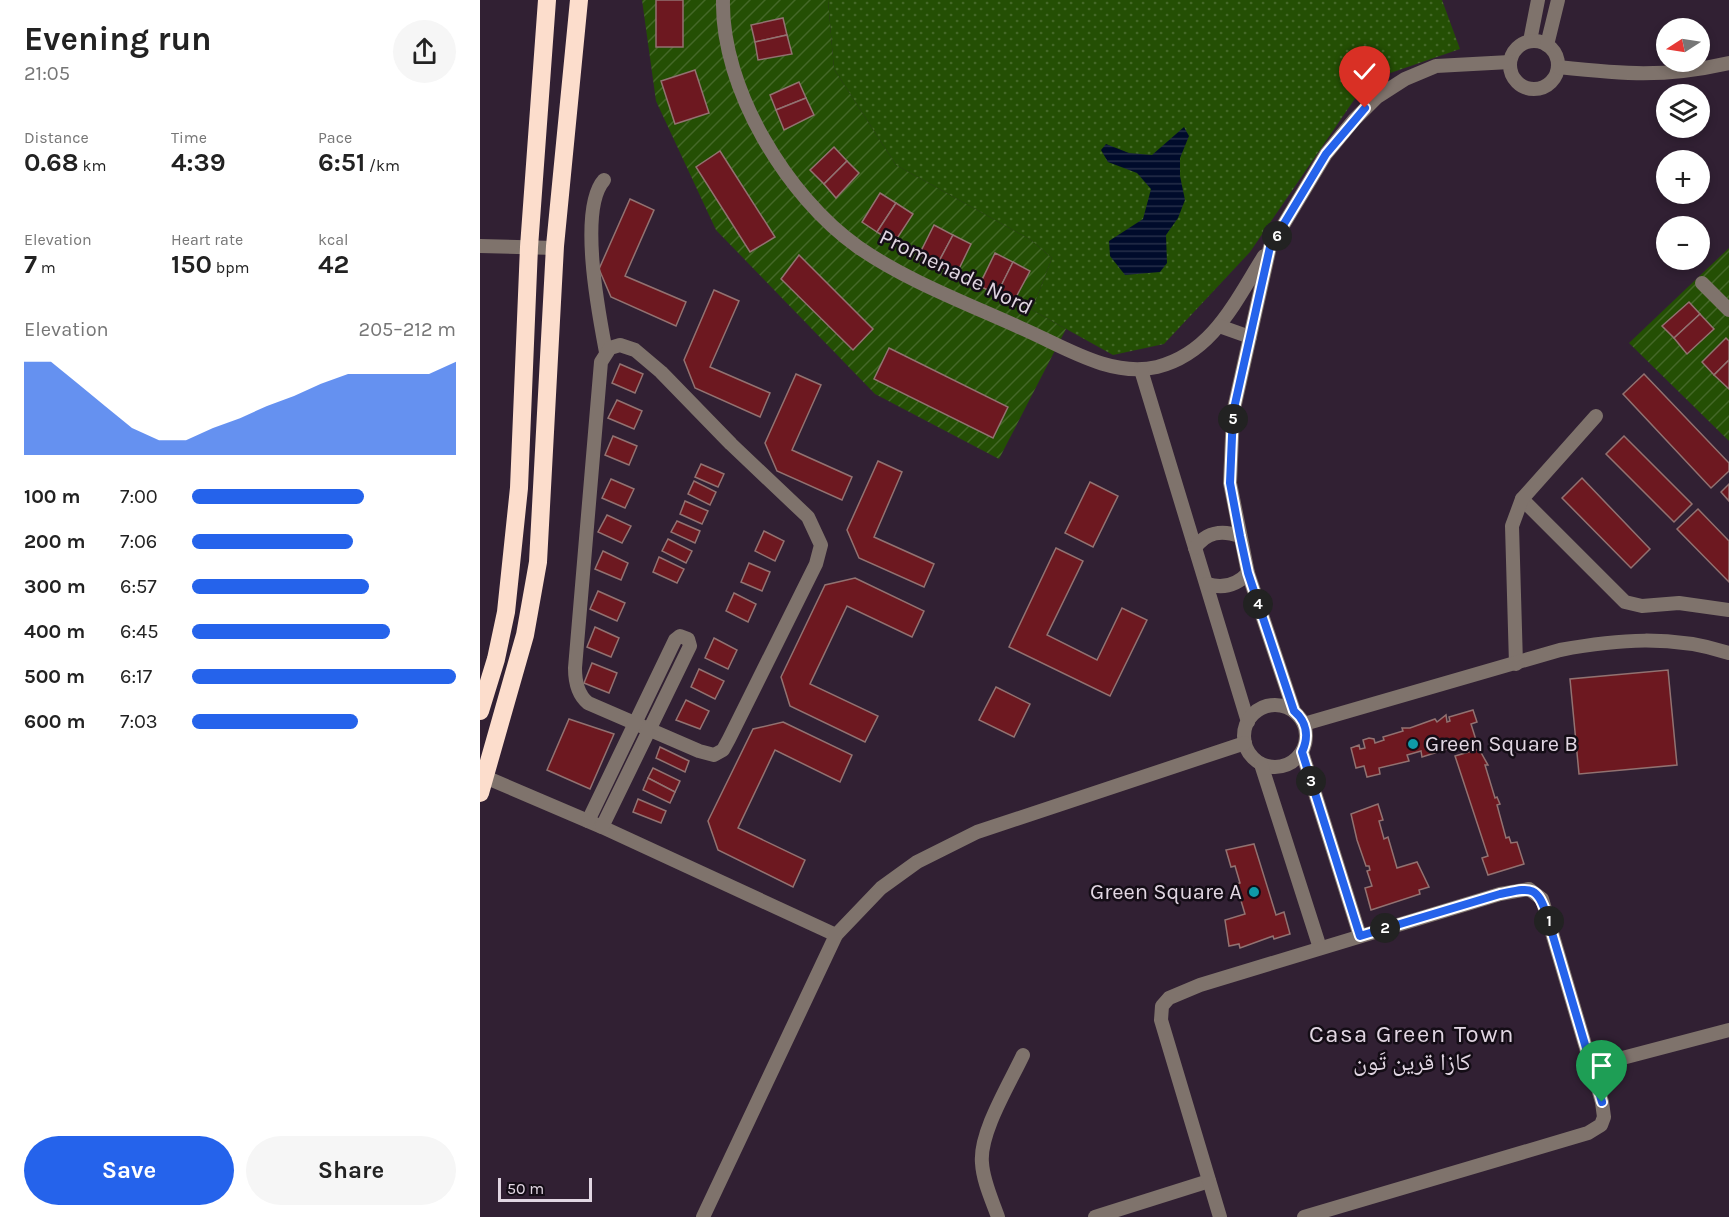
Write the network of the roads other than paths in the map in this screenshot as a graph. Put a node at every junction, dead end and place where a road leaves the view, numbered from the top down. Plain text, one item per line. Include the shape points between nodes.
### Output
1 (547, 0) edge
2 (579, 0) edge
3 (723, 0) edge
4 (1538, 0) edge
5 (1558, 0) edge
6 (1530, 41) junction
7 (1547, 45) junction
8 (1510, 62) junction
9 (1729, 63) edge
10 (1558, 67) junction
11 (604, 180) dead end
12 (480, 246) edge
13 (529, 247) junction
14 (1270, 247) junction
15 (555, 248) junction
16 (1702, 283) dead end
17 (1729, 310) edge
18 (1219, 326) junction
19 (1250, 337) junction
20 (606, 352) junction
21 (1141, 370) junction
22 (1596, 417) dead end
23 (1522, 499) junction
24 (1240, 536) junction
25 (1195, 548) junction
26 (1248, 573) junction
27 (1207, 584) junction
28 (1729, 610) edge
29 (1729, 653) edge
30 (1516, 663) junction
31 (480, 711) edge
32 (1294, 711) junction
33 (636, 722) junction
34 (1248, 722) junction
35 (1304, 724) junction
36 (649, 729) junction
37 (1245, 743) junction
38 (1302, 752) junction
39 (1262, 764) junction
40 (482, 785) edge
41 (588, 821) junction
42 (602, 827) junction
43 (836, 935) junction
44 (1360, 936) junction
45 (1320, 948) junction
46 (1729, 1030) edge
47 (1023, 1055) dead end
48 (1592, 1066) junction
49 (1209, 1181) junction
50 (703, 1217) edge
51 (998, 1217) edge
52 (1095, 1217) edge
53 (1220, 1217) edge
54 (1304, 1217) edge

1 - 13 highway
2 - 15 highway
3 - 21 street, Promenade Nord via 729,56 757,126 804,196 848,239 884,263 993,316 1115,368
4 - 6 street
5 - 7 street
6 - 7 street
6 - 8 street via 1517,48
7 - 10 street via 1555,53
8 - 10 street via 1515,79 1530,88 1547,85
8 - 14 street via 1436,66 1382,93 1326,154
9 - 10 street via 1682,73 1639,76
11 - 20 street via 596,194 592,248
12 - 13 street
13 - 15 street
13 - 31 highway via 519,488 508,595 496,659
14 - 18 street
14 - 19 street
15 - 40 highway via 542,512 534,591
16 - 17 street
18 - 19 street
18 - 21 street via 1187,355
19 - 24 street via 1230,450 1230,483
20 - 33 street via 600,372 575,677 586,701
20 - 36 street via 623,345 661,372 808,517 821,545 816,564 723,750 709,755
21 - 25 street
22 - 23 street
23 - 28 street via 1625,602 1633,606 1679,603
23 - 30 street via 1512,526
24 - 25 street via 1216,532
24 - 26 street
25 - 27 street
26 - 27 street via 1232,585
26 - 32 street
27 - 34 street
29 - 30 street via 1696,644 1639,639 1560,650
30 - 35 street
32 - 34 street via 1284,706 1268,706 1258,710
32 - 35 street
33 - 36 street
33 - 36 street via 675,640 679,635 685,638 690,646
33 - 41 street
34 - 37 street
35 - 38 street via 1306,741
36 - 42 street
37 - 39 street via 1253,758
37 - 43 street via 957,840 893,878
38 - 39 street via 1284,766
38 - 44 street
39 - 45 street
40 - 41 street
41 - 42 street
42 - 43 street
43 - 50 street
44 - 45 street
44 - 48 street via 1492,896 1523,889 1535,891 1542,899
45 - 49 street via 1178,993 1162,1006 1163,1029
46 - 48 street
47 - 51 street via 982,1153 984,1174
48 - 54 street via 1604,1112 1603,1121 1594,1131
49 - 52 street
49 - 53 street

